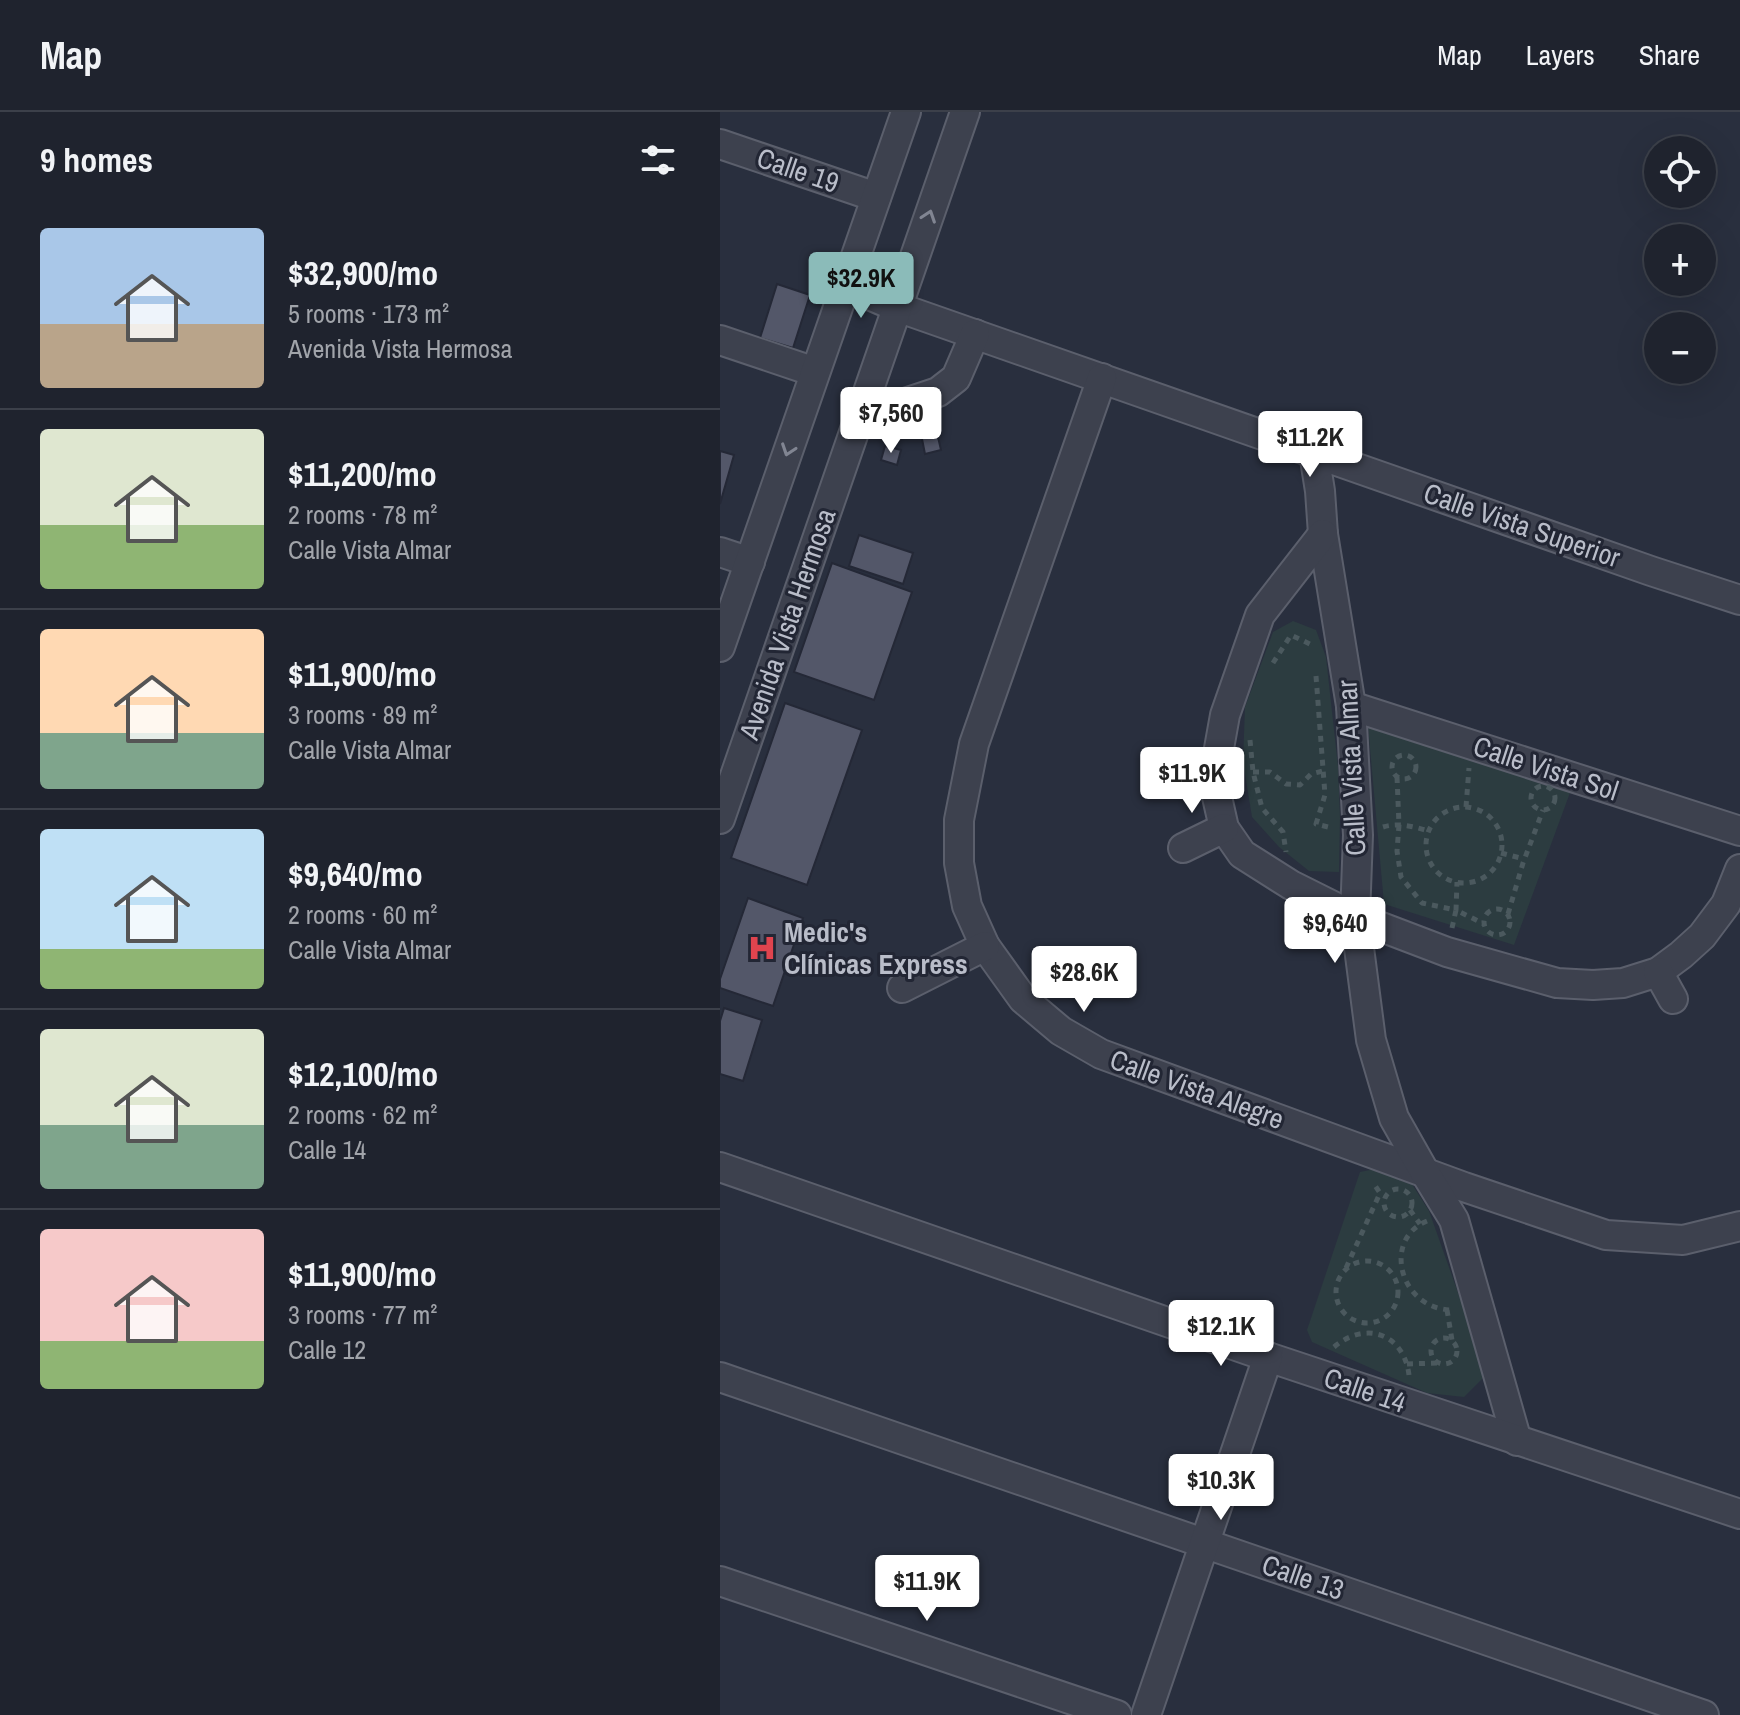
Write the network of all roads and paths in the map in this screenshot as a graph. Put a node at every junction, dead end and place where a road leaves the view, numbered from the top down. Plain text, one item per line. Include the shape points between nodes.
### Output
1 (906, 112) edge
2 (965, 112) edge
3 (720, 144) edge
4 (876, 197) junction
5 (846, 285) junction
6 (897, 307) junction
7 (975, 334) junction
8 (720, 340) edge
9 (815, 372) junction
10 (1102, 378) junction
11 (859, 417) junction
12 (1314, 453) junction
13 (1323, 534) junction
14 (720, 552) edge
15 (750, 562) junction
16 (1740, 600) edge
17 (1314, 646) dead end
18 (720, 647) edge
19 (1315, 662) dead end
20 (1270, 670) dead end
21 (1351, 706) junction
22 (1249, 734) dead end
23 (1471, 744) junction
24 (1323, 771) junction
25 (1253, 772) junction
26 (1397, 777) junction
27 (1466, 807) junction
28 (1543, 810) dead end
29 (720, 819) edge
30 (1399, 825) junction
31 (1224, 828) junction
32 (1429, 831) junction
33 (1740, 831) edge
34 (1358, 835) junction
35 (1183, 848) dead end
36 (1501, 853) junction
37 (1524, 859) junction
38 (1740, 869) edge
39 (1457, 882) junction
40 (1291, 885) junction
41 (1456, 910) junction
42 (1508, 914) junction
43 (1355, 917) junction
44 (1484, 924) junction
45 (985, 946) junction
46 (1658, 972) junction
47 (902, 988) dead end
48 (1673, 999) dead end
49 (720, 1167) edge
50 (1424, 1171) junction
51 (1369, 1176) dead end
52 (1383, 1194) junction
53 (1410, 1210) junction
54 (1428, 1221) dead end
55 (1420, 1224) junction
56 (1740, 1226) edge
57 (1346, 1268) junction
58 (1404, 1279) junction
59 (1397, 1281) junction
60 (1447, 1310) junction
61 (1459, 1310) dead end
62 (1371, 1323) junction
63 (1373, 1333) junction
64 (1452, 1340) junction
65 (1334, 1347) dead end
66 (1268, 1357) junction
67 (1437, 1363) junction
68 (1407, 1364) junction
69 (1409, 1376) dead end
70 (720, 1377) edge
71 (1517, 1441) junction
72 (1740, 1514) edge
73 (1204, 1544) junction
74 (720, 1581) edge
75 (1117, 1715) edge
76 (1146, 1715) edge
77 (1704, 1715) edge

1 - 4 street, Avenida Vista Hermosa
6 -> 2 street, Avenida Vista Hermosa
3 - 4 street, Calle 19
4 - 5 street, Avenida Vista Hermosa
5 - 6 street, Calle Vista Superior
5 - 9 street, Avenida Vista Hermosa
6 - 7 street, Calle Vista Superior
6 - 11 street, Avenida Vista Hermosa
7 - 10 street, Calle Vista Superior
7 - 11 street via 956,378 938,392 884,416
8 - 9 street
9 -> 15 street, Avenida Vista Hermosa
10 - 12 street, Calle Vista Superior
10 - 45 street, Calle Vista Alegre via 974,744 959,820 959,863 967,906
11 - 29 street, Avenida Vista Hermosa
12 - 13 street, Calle Vista Almar
12 - 16 street, Calle Vista Superior
13 - 21 street, Calle Vista Almar
13 - 31 street via 1260,615 1225,715 1217,797
14 - 15 street
15 - 18 street, Avenida Vista Hermosa
17 - 20 path via 1291,635
19 - 24 path
21 - 23 street, Calle Vista Sol
21 - 34 street, Calle Vista Almar
22 - 25 path
23 - 27 path
23 - 33 street, Calle Vista Sol
24 - 25 path via 1300,785 1286,784 1270,772
24 - 34 path via 1325,795 1316,824
25 - 40 path via 1262,808 1283,832
26 - 26 path via 1409,778 1415,772 1408,755 1394,760
26 - 30 path
27 - 32 path via 1440,815
27 - 36 path via 1496,822
28 - 37 path
30 - 32 path
30 - 34 path
30 - 41 path via 1401,877 1422,903
31 - 35 street
31 - 40 street via 1242,854
32 - 39 path via 1426,851 1431,863 1439,874
34 - 43 street, Calle Vista Almar
36 - 37 path
36 - 39 path via 1486,876
37 - 42 path
38 - 46 street via 1726,904 1702,936
39 - 41 path
40 - 43 street
41 - 44 path
42 - 44 path via 1492,910
42 - 44 path via 1511,923 1504,934 1491,934
43 - 46 street via 1447,952 1557,983 1623,983
43 - 50 street, Calle Vista Almar via 1371,1040 1394,1118
45 - 47 street
45 - 50 street, Calle Vista Alegre via 1023,999 1061,1031 1101,1054
46 - 48 street
49 - 66 street, Calle 14
50 - 56 street, Calle Vista Alegre via 1606,1235 1683,1240
50 - 71 street, Calle Vista Almar via 1454,1220
51 - 52 path
52 - 53 path via 1403,1190 1412,1201
52 - 53 path via 1390,1215 1399,1217
52 - 57 path
53 - 55 path
54 - 55 path
55 - 58 path via 1404,1247
57 - 59 path via 1378,1262
57 - 62 path via 1336,1285 1338,1305 1352,1319
58 - 59 path
58 - 60 path via 1424,1303
59 - 62 path via 1395,1306
60 - 61 path
60 - 64 path
62 - 63 path
63 - 65 path via 1356,1334
63 - 68 path via 1393,1342
64 - 67 path via 1457,1347 1454,1360
64 - 67 path via 1432,1344 1430,1353
66 - 71 street, Calle 14
66 - 73 street
67 - 68 path
68 - 69 path
70 - 73 street, Calle 13
71 - 72 street, Calle 14
73 - 76 street
73 - 77 street, Calle 13
74 - 75 street

